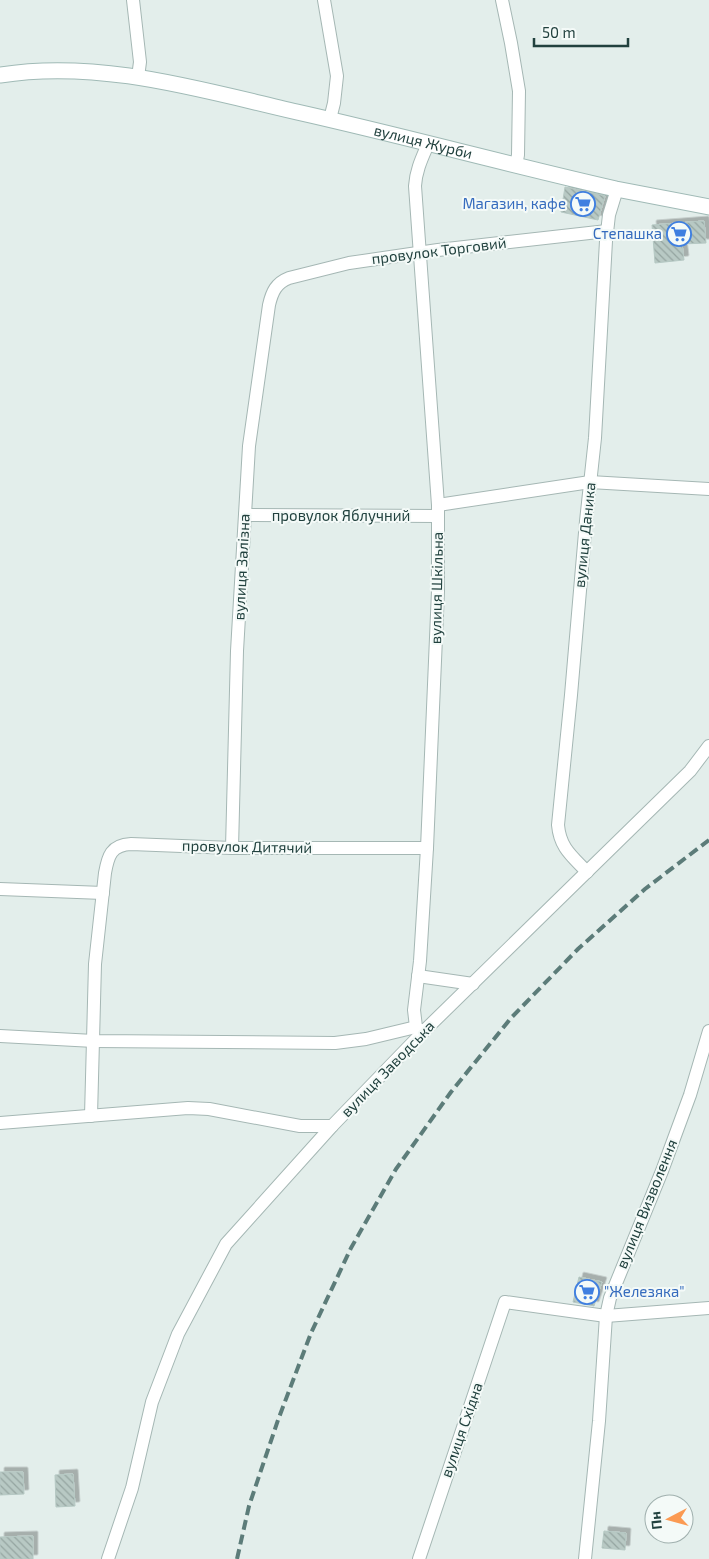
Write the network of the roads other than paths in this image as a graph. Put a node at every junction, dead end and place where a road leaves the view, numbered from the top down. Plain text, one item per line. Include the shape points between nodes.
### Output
1 (133, 0) edge
2 (324, 0) edge
3 (502, 0) edge
4 (0, 75) edge
5 (138, 77) junction
6 (330, 119) junction
7 (428, 144) junction
8 (516, 165) junction
9 (617, 189) junction
10 (709, 207) edge
11 (607, 231) junction
12 (420, 253) junction
13 (275, 288) joint
14 (590, 482) junction
15 (709, 489) edge
16 (438, 511) junction
17 (245, 515) junction
18 (709, 746) edge
19 (232, 848) junction
20 (427, 848) junction
21 (587, 872) junction
22 (0, 890) edge
23 (103, 893) junction
24 (418, 976) junction
25 (473, 984) junction
26 (420, 1029) junction
27 (709, 1030) edge
28 (0, 1036) edge
29 (94, 1041) junction
30 (91, 1116) junction
31 (0, 1122) edge
32 (332, 1126) junction
33 (709, 1308) edge
34 (606, 1316) junction
35 (108, 1559) edge
36 (419, 1559) edge
37 (585, 1559) edge

1 - 5 street via 140,62
2 - 6 street via 337,76
3 - 8 street via 519,91
4 - 5 street, вулиця Журби via 48,71
5 - 6 street, вулиця Журби
6 - 7 street, вулиця Журби
7 - 8 street, вулиця Журби
7 - 12 street, вулиця Шкільна via 416,177
8 - 9 street, вулиця Журби
9 - 10 street, вулиця Журби
9 - 11 street, вулиця Даника
11 - 12 street, провулок Торговий
11 - 14 street, вулиця Даника
12 - 13 street, провулок Торговий via 325,268 289,278
12 - 16 street, вулиця Шкільна
13 - 17 street, вулиця Залізна via 268,305 249,446
14 - 15 street, провулок Яблучний
14 - 16 street, провулок Яблучний
14 - 21 street, вулиця Даника via 558,826 563,847
16 - 17 street, провулок Яблучний
16 - 20 street, вулиця Шкільна via 438,591
17 - 19 street, вулиця Залізна via 237,651
18 - 21 street, вулиця Заводська via 690,770
19 - 20 street, провулок Дитячий
19 - 23 street, провулок Дитячий via 124,845 110,854
20 - 24 street, вулиця Шкільна
21 - 25 street, вулиця Заводська
22 - 23 street
23 - 29 street via 96,964
24 - 25 street
24 - 26 street, вулиця Шкільна via 414,1010
25 - 26 street, вулиця Заводська
26 - 29 street via 335,1043
26 - 32 street, вулиця Заводська
27 - 34 street, вулиця Визволення via 690,1095 614,1286
28 - 29 street
29 - 30 street
30 - 31 street, вулиця Заводська
30 - 32 street, вулиця Заводська via 209,1109 300,1126
32 - 35 street via 226,1244 178,1334 152,1402 132,1488
33 - 34 street
34 - 36 street, вулиця Східна via 505,1302
34 - 37 street, вулиця Визволення

